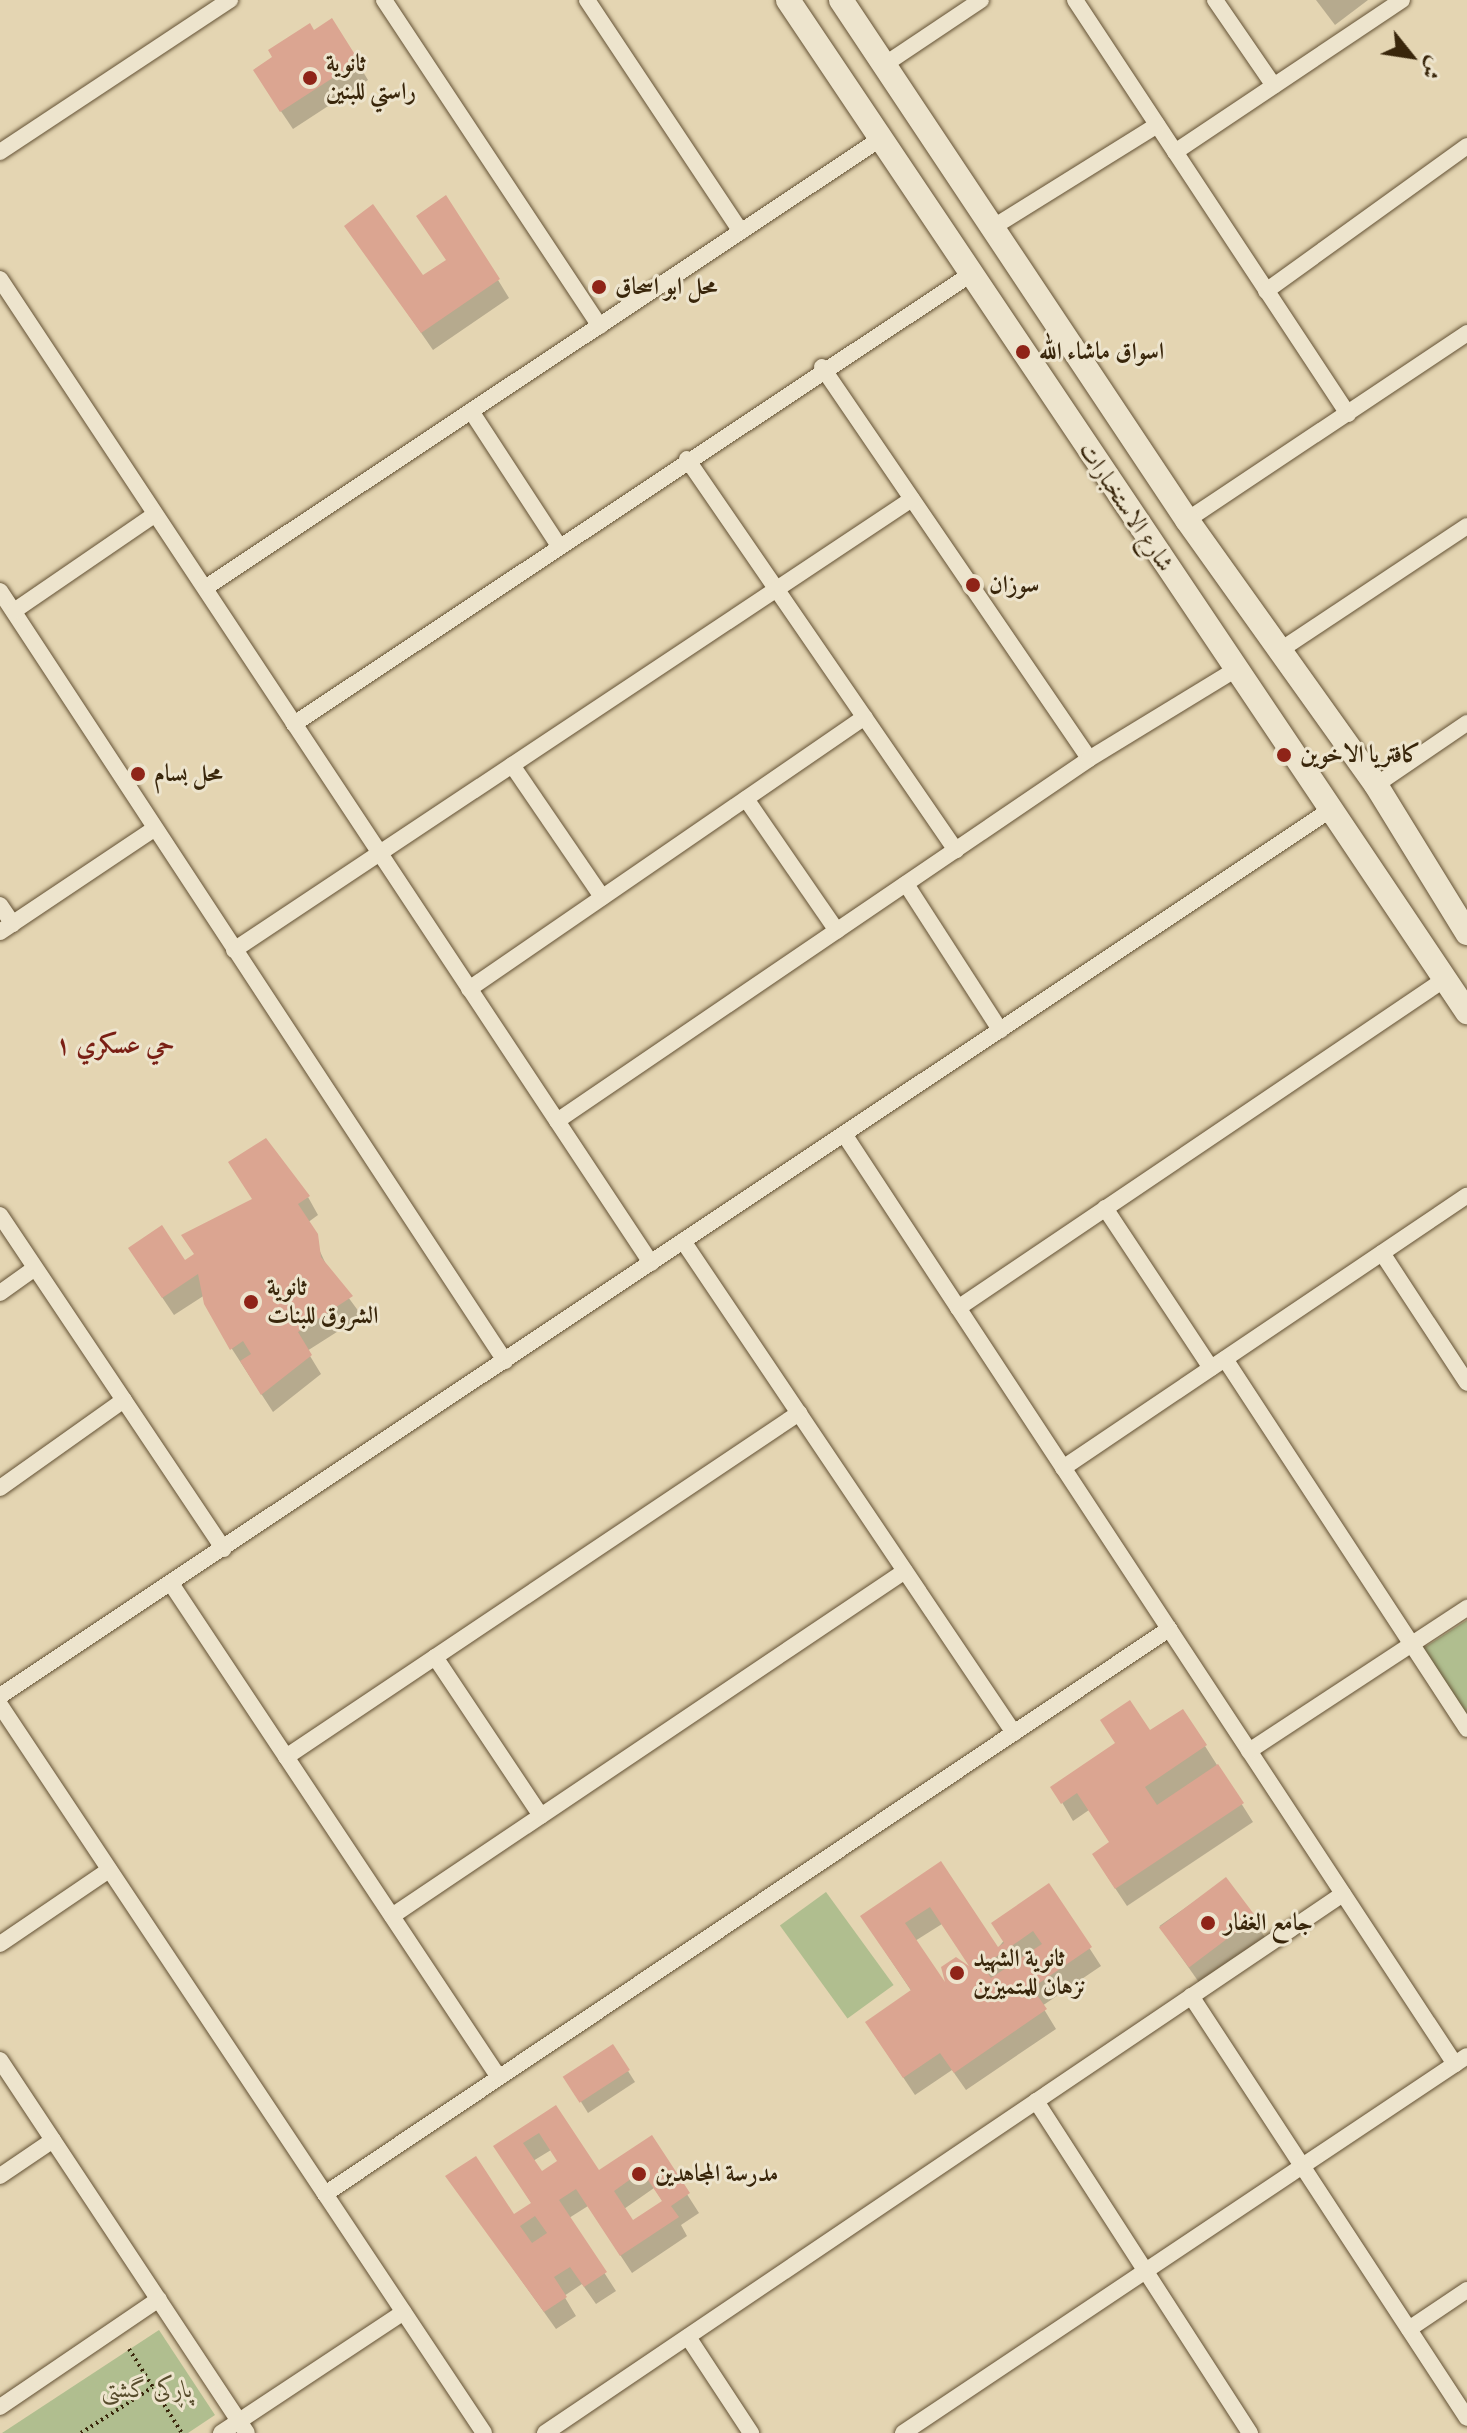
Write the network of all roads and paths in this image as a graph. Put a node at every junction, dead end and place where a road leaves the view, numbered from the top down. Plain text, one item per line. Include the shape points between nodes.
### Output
1 (230, 0) edge
2 (384, 0) edge
3 (587, 0) edge
4 (788, 0) edge
5 (841, 0) edge
6 (981, 0) edge
7 (1075, 0) edge
8 (1215, 0) edge
9 (1402, 0) edge
10 (887, 63) junction
11 (1274, 86) junction
12 (1157, 125) junction
13 (880, 139) junction
14 (1467, 146) edge
15 (0, 152) edge
16 (1175, 152) junction
17 (995, 226) junction
18 (741, 232) junction
19 (971, 274) junction
20 (0, 279) edge
21 (1266, 291) junction
22 (600, 326) junction
23 (1467, 333) edge
24 (822, 367) junction
25 (471, 411) junction
26 (1348, 414) junction
27 (687, 459) junction
28 (912, 499) junction
29 (154, 515) junction
30 (1187, 520) junction
31 (1467, 526) edge
32 (559, 546) junction
33 (205, 588) junction
34 (776, 589) junction
35 (0, 591) edge
36 (14, 611) junction
37 (1282, 649) junction
38 (1235, 670) junction
39 (865, 717) junction
40 (1467, 723) edge
41 (294, 724) junction
42 (1089, 759) junction
43 (512, 765) junction
44 (1376, 785) junction
45 (746, 799) junction
46 (1330, 810) junction
47 (154, 829) junction
48 (956, 850) junction
49 (380, 853) junction
50 (1430, 877) junction
51 (906, 884) junction
52 (602, 897) junction
53 (1394, 903) junction
54 (0, 905) edge
55 (6, 928) edge
56 (837, 931) junction
57 (1467, 933) edge
58 (234, 950) junction
59 (1445, 979) junction
60 (469, 989) junction
61 (1467, 1012) edge
62 (1000, 1030) junction
63 (557, 1121) junction
64 (844, 1134) junction
65 (1467, 1196) edge
66 (1105, 1208) junction
67 (0, 1215) edge
68 (683, 1241) junction
69 (1382, 1253) junction
70 (651, 1263) junction
71 (35, 1268) junction
72 (0, 1293) edge
73 (958, 1308) junction
74 (505, 1361) junction
75 (1218, 1364) junction
76 (1467, 1383) edge
77 (124, 1400) junction
78 (799, 1413) junction
79 (1063, 1468) junction
80 (0, 1488) edge
81 (224, 1549) junction
82 (905, 1571) junction
83 (172, 1585) junction
84 (1467, 1608) edge
85 (1169, 1629) junction
86 (1411, 1644) junction
87 (435, 1657) junction
88 (0, 1696) edge
89 (0, 1705) edge
90 (1467, 1729) edge
91 (1014, 1733) junction
92 (1249, 1751) junction
93 (286, 1757) junction
94 (541, 1816) junction
95 (109, 1870) junction
96 (1343, 1894) junction
97 (392, 1916) junction
98 (0, 1944) edge
99 (1191, 1996) junction
100 (0, 2060) edge
101 (1461, 2060) edge
102 (498, 2076) junction
103 (1036, 2101) junction
104 (53, 2140) junction
105 (1301, 2167) junction
106 (0, 2176) edge
107 (325, 2194) junction
108 (1146, 2271) junction
109 (1467, 2290) edge
110 (159, 2299) junction
111 (404, 2312) junction
112 (1409, 2329) junction
113 (688, 2337) junction
114 (129, 2349) dead end
115 (153, 2387) junction
116 (0, 2407) edge
117 (1467, 2418) edge
118 (244, 2427) edge
119 (81, 2433) edge
120 (182, 2433) edge
121 (221, 2433) edge
122 (484, 2433) edge
123 (545, 2433) edge
124 (751, 2433) edge
125 (903, 2433) edge
126 (1250, 2433) edge

1 - 15 street
2 - 22 street
3 - 18 street
4 - 13 main road, شارع الاستخبارات
5 - 10 main road, شارع الاستخبارات
6 - 10 street
7 - 12 street
8 - 11 street
9 - 11 street
10 - 17 main road, شارع الاستخبارات
11 - 16 street
12 - 16 street
12 - 17 street
13 - 18 street
13 - 19 main road, شارع الاستخبارات
14 - 21 street
16 - 21 street
17 - 30 main road, شارع الاستخبارات
18 - 22 street
19 - 24 street
19 - 38 main road, شارع الاستخبارات
20 - 29 street
21 - 26 street
22 - 25 street
23 - 26 street
24 - 27 street
24 - 28 street
25 - 32 street
25 - 33 street
26 - 30 street
27 - 32 street
27 - 34 street
28 - 34 street
28 - 42 street
29 - 33 street
29 - 36 street
30 - 37 main road, شارع الاستخبارات
31 - 37 street
32 - 41 street
33 - 41 street
34 - 39 street
34 - 43 street
35 - 36 street
36 - 47 street
37 - 44 main road, شارع الاستخبارات
38 - 42 street
38 - 46 main road, شارع الاستخبارات
39 - 45 street
39 - 48 street
40 - 44 street
41 - 49 street
42 - 48 street
43 - 49 street
43 - 52 street
44 - 50 main road, شارع الاستخبارات
45 - 52 street
45 - 56 street
46 - 53 main road, شارع الاستخبارات
46 - 62 street
47 - 55 street
47 - 58 street
48 - 51 street
49 - 58 street
49 - 60 street
50 - 53 main road
50 - 57 main road, شارع الاستخبارات
51 - 56 street
51 - 62 street
52 - 60 street
53 - 59 main road, شارع الاستخبارات
54 - 55 street
56 - 63 street
58 - 74 street
59 - 61 main road, شارع الاستخبارات
59 - 66 street
60 - 63 street
62 - 64 street
63 - 70 street
64 - 68 street
64 - 73 street
65 - 69 street
66 - 73 street
66 - 75 street
67 - 71 street
68 - 70 street
68 - 78 street
69 - 75 street
69 - 76 street
70 - 74 street
71 - 72 street
71 - 77 street
73 - 79 street
74 - 81 street
75 - 79 street
75 - 86 street
77 - 80 street
77 - 81 street
78 - 82 street
78 - 87 street
79 - 85 street
81 - 83 street
82 - 91 street
82 - 94 street
83 - 88 street
83 - 93 street
84 - 86 street
85 - 91 street
85 - 92 street
86 - 90 street
86 - 92 street
87 - 93 street
87 - 94 street
89 - 95 street
91 - 102 street
92 - 96 street
93 - 97 street
94 - 97 street
95 - 98 street
95 - 107 street
96 - 99 street
96 - 101 street
97 - 102 street
99 - 103 street
99 - 105 street
100 - 104 street
101 - 105 street
102 - 107 street
103 - 108 street
103 - 113 street
104 - 106 street
104 - 110 street
105 - 108 street
105 - 112 street
107 - 111 street
108 - 125 street
108 - 126 street
109 - 112 street
110 - 116 street
110 - 118 street
111 - 118 street
111 - 122 street
112 - 117 street
113 - 123 street
113 - 124 street
114 - 115 path
115 - 119 path
115 - 120 path
118 - 121 street

